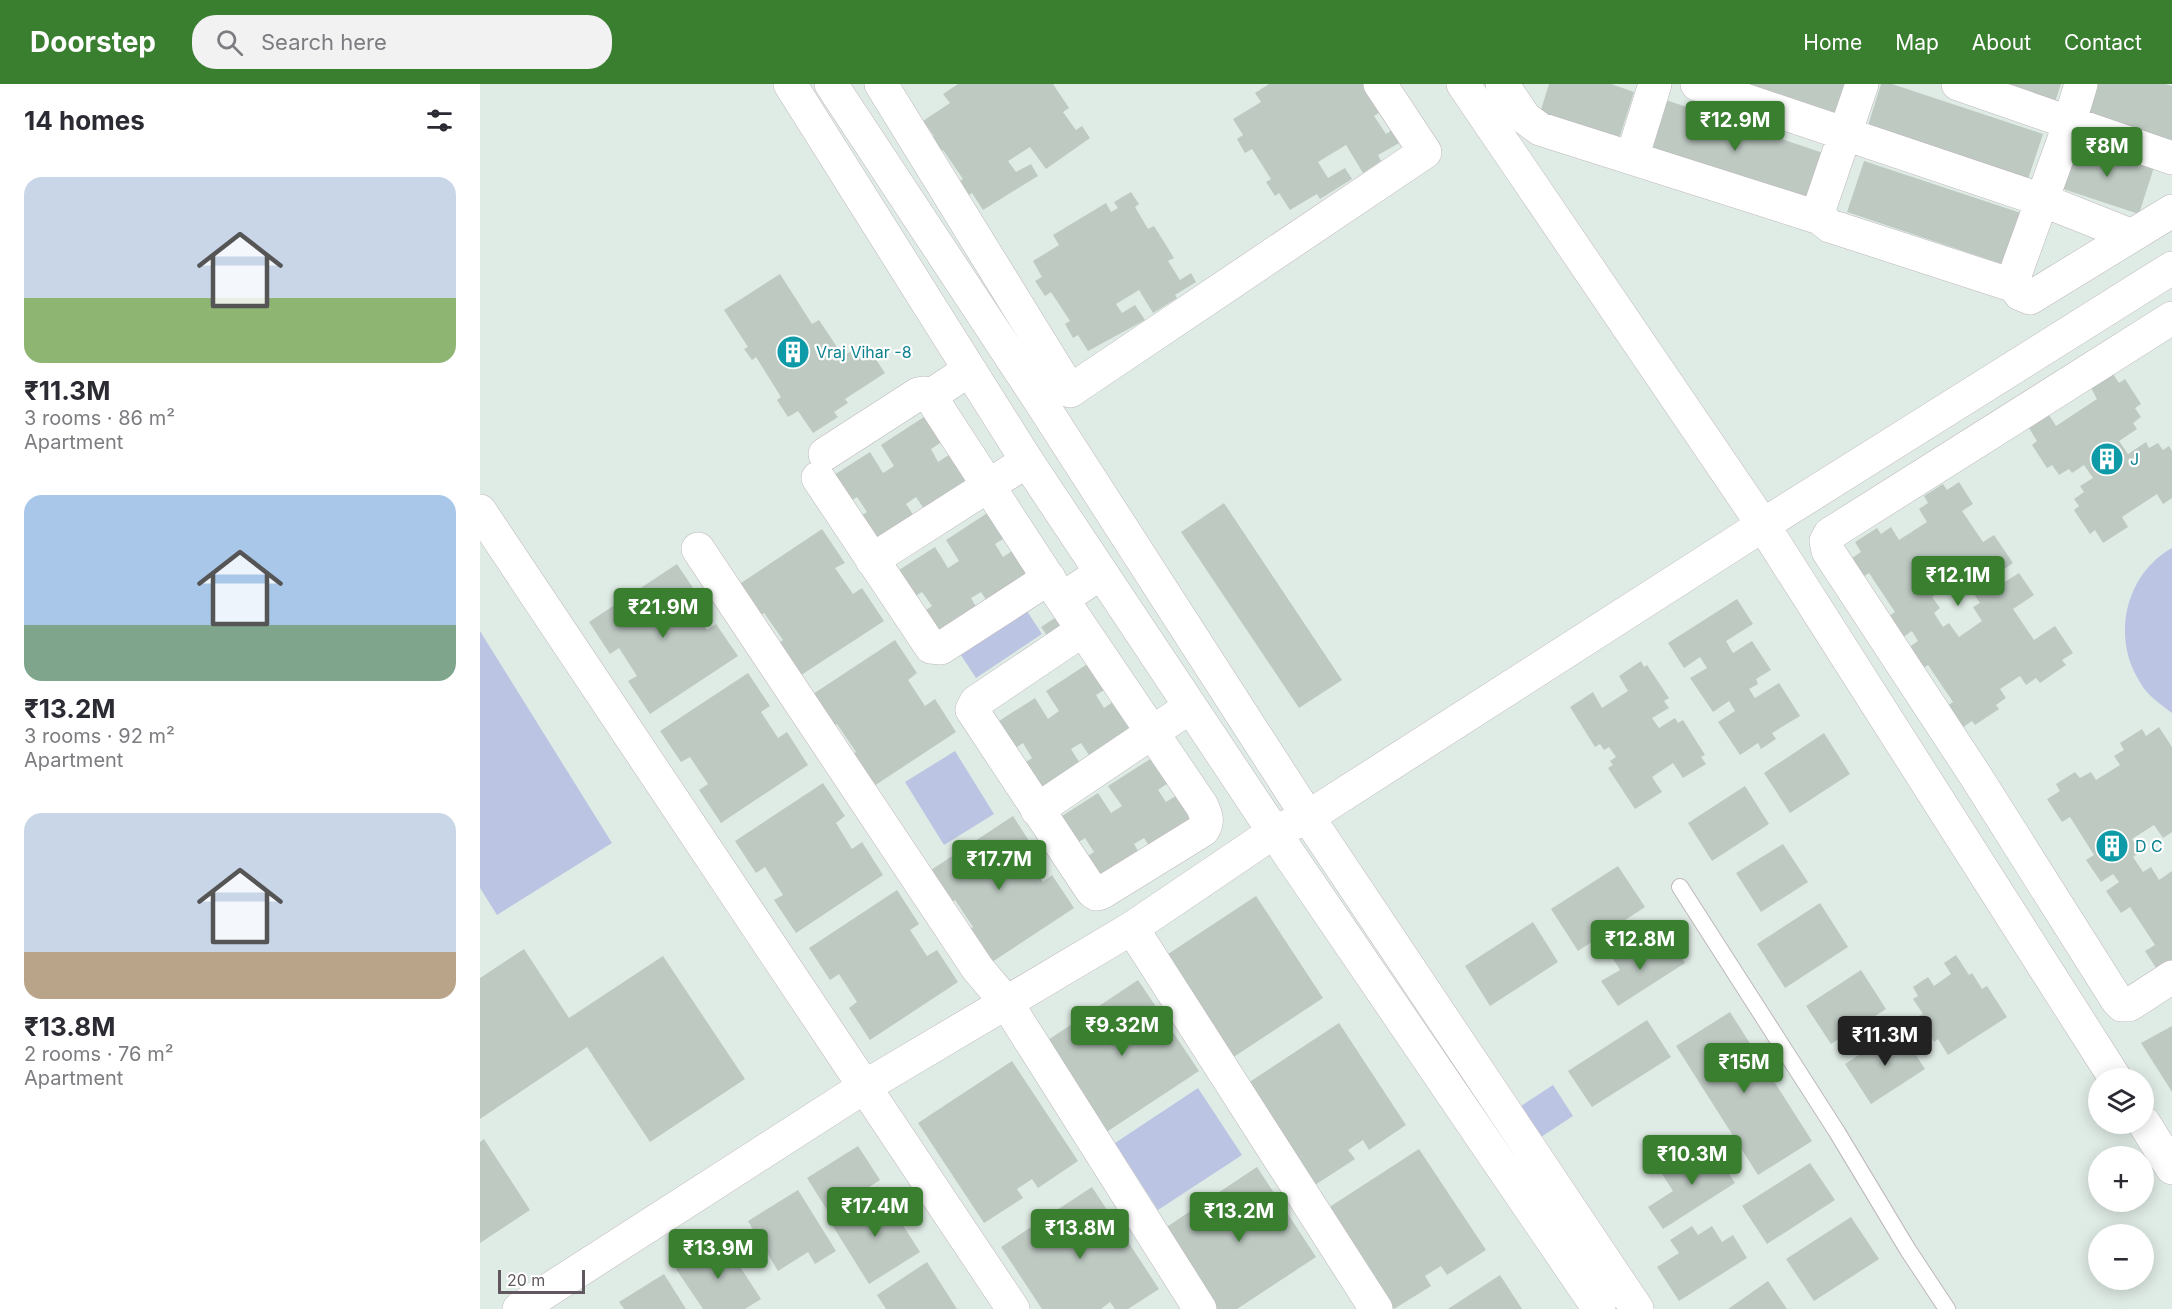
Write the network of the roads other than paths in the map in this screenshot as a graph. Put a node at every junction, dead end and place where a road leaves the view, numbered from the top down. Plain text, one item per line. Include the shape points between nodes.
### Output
1 (790, 84) edge
2 (831, 84) edge
3 (881, 84) edge
4 (1380, 84) edge
5 (1462, 84) edge
6 (1502, 84) edge
7 (1655, 84) edge
8 (1697, 84) edge
9 (1862, 84) edge
10 (1958, 84) edge
11 (2081, 84) edge
12 (2069, 121) junction
13 (1845, 133) junction
14 (1632, 158) junction
15 (2172, 158) edge
16 (2042, 200) junction
17 (2172, 211) edge
18 (1820, 218) junction
19 (2130, 235) junction
20 (2172, 268) edge
21 (2015, 286) junction
22 (2172, 318) edge
23 (969, 370) junction
24 (930, 396) junction
25 (1027, 461) junction
26 (1083, 469) junction
27 (989, 486) junction
28 (1047, 491) junction
29 (1763, 525) junction
30 (486, 531) edge
31 (698, 549) dead end
32 (872, 560) junction
33 (1101, 573) junction
34 (1055, 588) junction
35 (1083, 630) junction
36 (1190, 707) junction
37 (1152, 732) junction
38 (1975, 775) junction
39 (1938, 799) junction
40 (1037, 810) junction
41 (1308, 818) junction
42 (1274, 832) junction
43 (1680, 887) dead end
44 (1132, 928) junction
45 (2172, 977) edge
46 (1006, 1002) junction
47 (2109, 1068) edge
48 (864, 1087) junction
49 (2151, 1134) edge
50 (2172, 1168) edge
51 (519, 1309) edge
52 (1013, 1309) edge
53 (1200, 1309) edge
54 (1376, 1309) edge
55 (1599, 1309) edge
56 (1637, 1309) edge
57 (1947, 1309) edge

1 - 23 street
2 - 26 street
3 - 4 street via 1070,391 1425,152
5 - 29 street
6 - 14 street via 1531,124
7 - 14 street
8 - 13 street
9 - 13 street
10 - 12 street
11 - 12 street
12 - 15 street
12 - 16 street
13 - 16 street
13 - 18 street
14 - 18 street
16 - 19 street
16 - 21 street via 2016,272
17 - 19 street
18 - 21 street via 1830,226
19 - 21 street via 2030,298 2020,294
20 - 29 street
22 - 38 street via 1827,537 1828,551
23 - 24 street
23 - 25 street
24 - 27 street
24 - 32 street via 918,394 821,466
25 - 27 street
25 - 28 street
26 - 28 street
26 - 41 street
27 - 32 street
27 - 34 street
28 - 33 street
29 - 39 street
29 - 41 street
30 - 48 street
31 - 46 street via 978,969
32 - 34 street via 927,643 935,648
33 - 34 street
33 - 36 street
34 - 35 street
35 - 37 street
35 - 40 street via 973,705 974,714
36 - 37 street
36 - 42 street
37 - 40 street
37 - 40 street via 1202,806 1207,818 1203,830 1096,894
38 - 39 street
38 - 45 street via 2117,1000 2129,1005
39 - 47 street
41 - 42 street
41 - 56 street
42 - 44 street
42 - 55 street
43 - 57 lane
44 - 46 street
44 - 54 street
46 - 48 street
46 - 53 street
48 - 51 street
48 - 52 street
49 - 50 street

